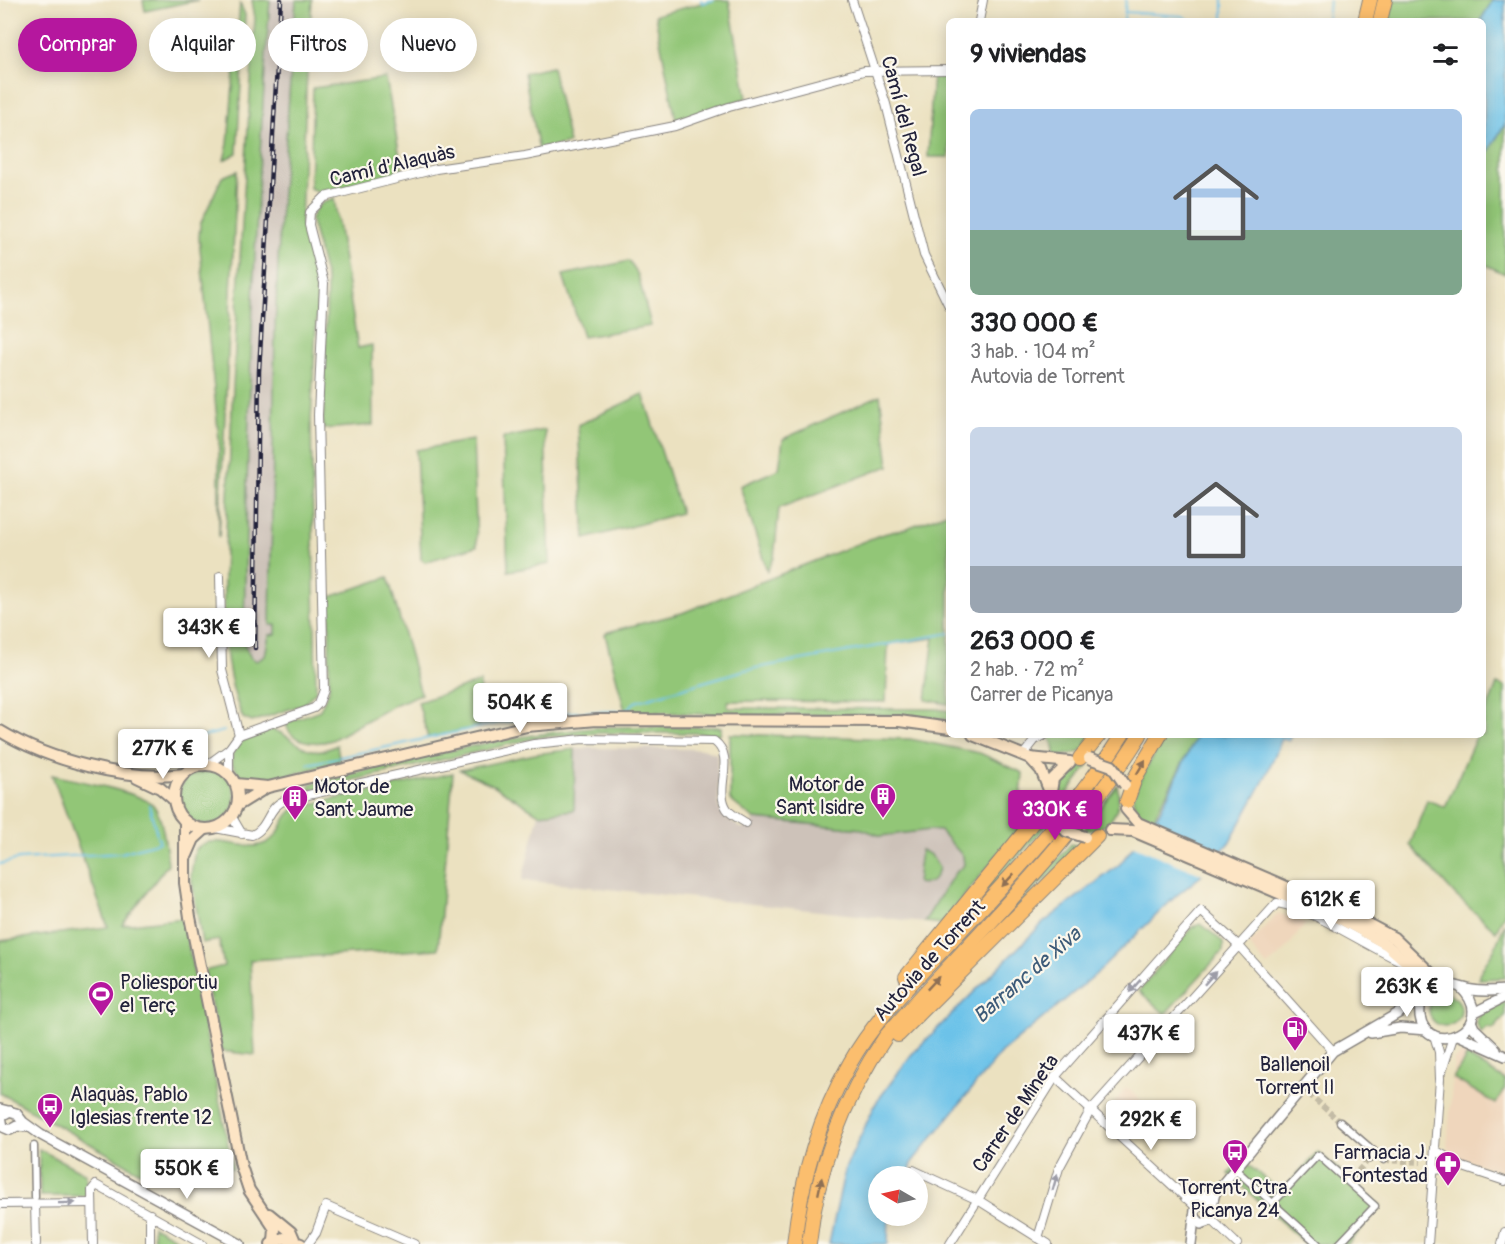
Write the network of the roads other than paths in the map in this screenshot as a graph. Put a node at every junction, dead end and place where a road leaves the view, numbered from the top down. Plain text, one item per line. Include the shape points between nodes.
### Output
1 (852, 0) edge
2 (983, 0) edge
3 (1370, 0) edge
4 (1385, 0) edge
5 (980, 18) edge
6 (1366, 18) edge
7 (1381, 18) edge
8 (876, 69) junction
9 (946, 70) edge
10 (946, 300) edge
11 (220, 576) dead end
12 (946, 727) edge
13 (0, 731) edge
14 (239, 735) junction
15 (981, 738) edge
16 (1039, 738) edge
17 (1098, 738) edge
18 (1120, 738) edge
19 (1138, 738) edge
20 (1158, 738) edge
21 (229, 749) junction
22 (1027, 756) junction
23 (1080, 760) junction
24 (207, 765) junction
25 (184, 774) junction
26 (229, 774) junction
27 (132, 775) junction
28 (236, 783) junction
29 (267, 787) junction
30 (173, 799) junction
31 (1049, 799) junction
32 (238, 805) junction
33 (1126, 805) junction
34 (232, 817) junction
35 (185, 821) junction
36 (746, 823) dead end
37 (1136, 827) junction
38 (210, 829) junction
39 (242, 834) junction
40 (1098, 834) junction
41 (184, 864) junction
42 (1236, 870) junction
43 (1239, 946) junction
44 (1406, 962) junction
45 (1442, 984) junction
46 (1460, 987) junction
47 (1505, 990) edge
48 (1424, 996) junction
49 (1505, 997) edge
50 (1472, 1017) junction
51 (1431, 1033) junction
52 (1456, 1036) junction
53 (1349, 1040) junction
54 (1333, 1051) junction
55 (1504, 1055) edge
56 (1055, 1077) junction
57 (1440, 1079) junction
58 (0, 1109) edge
59 (1090, 1112) junction
60 (14, 1113) junction
61 (1340, 1122) tunnel mouth
62 (1, 1125) edge
63 (17, 1126) junction
64 (33, 1128) junction
65 (34, 1146) dead end
66 (1435, 1150) junction
67 (1375, 1153) junction
68 (1369, 1159) tunnel mouth
69 (1384, 1160) tunnel mouth
70 (824, 1164) junction
71 (1463, 1167) junction
72 (1234, 1168) junction
73 (1434, 1170) junction
74 (806, 1172) junction
75 (928, 1177) edge
76 (1505, 1181) edge
77 (1215, 1193) junction
78 (1185, 1198) junction
79 (35, 1200) junction
80 (978, 1200) junction
81 (92, 1203) junction
82 (1273, 1203) junction
83 (0, 1204) edge
84 (262, 1208) junction
85 (1211, 1209) junction
86 (1197, 1210) junction
87 (150, 1214) junction
88 (1208, 1222) junction
89 (1505, 1232) edge
90 (182, 1233) junction
91 (1038, 1238) junction
92 (297, 1242) edge
93 (1191, 1242) edge
94 (273, 1243) edge
95 (36, 1244) edge
96 (93, 1244) edge
97 (150, 1244) edge
98 (181, 1244) edge
99 (202, 1244) edge
100 (240, 1244) edge
101 (308, 1244) edge
102 (414, 1244) edge
103 (794, 1244) edge
104 (809, 1244) edge
105 (950, 1244) edge
106 (1048, 1244) edge
107 (1238, 1244) edge
108 (1318, 1244) edge
109 (1339, 1244) edge
110 (1428, 1244) edge
111 (1502, 1244) edge

1 - 8 street, Camí del Regal
2 - 5 street
3 - 6 highway
4 - 7 highway
8 - 9 street
8 - 10 street, Camí del Regal via 924,255
8 - 14 street, Camí d'Alaquàs via 729,107 675,126 436,169 325,197 317,204 310,212 309,225 324,283 318,415 324,690 314,708
11 - 14 street via 222,670
12 - 29 main road via 899,721 597,720 527,726
13 - 27 main road via 45,754
14 - 21 street
15 - 22 main road
16 - 22 street
17 - 23 highway
18 -> 74 highway, Autovia de Torrent via 1039,846 873,1030 851,1061 827,1108
70 -> 19 highway, Autovia de Torrent via 841,1114 864,1068 886,1036 1050,856
33 -> 20 highway via 1135,778
21 - 24 street
21 - 26 street
22 - 23 main road
22 - 31 main road via 1041,770
23 - 31 main road via 1056,774
23 - 33 main road, bridge via 1112,766 1125,785
24 - 25 main road
24 - 26 main road
25 - 27 main road
25 - 30 main road
26 - 28 main road
27 - 30 main road
28 - 29 main road
28 - 32 main road
29 - 32 main road
30 - 35 main road
31 - 40 main road, bridge via 1056,821 1066,831
31 - 74 highway via 867,1026 846,1058 820,1105
32 - 34 main road
33 - 37 main road
33 - 40 main road via 1117,824
34 - 38 main road
34 - 39 street
35 - 38 main road
35 - 41 main road
36 - 39 street via 727,810 723,801 725,754 714,741 583,739 534,744 286,800 275,805 257,833
37 - 40 main road
37 - 42 main road
38 - 39 street
38 - 41 main road via 192,843
40 - 70 highway via 886,1047
41 - 84 main road via 190,917 241,1166 249,1190
42 - 44 main road via 1342,920 1388,945
42 - 45 main road via 1347,913 1395,938
43 - 44 street via 1277,903 1327,922
43 - 54 street
43 -> 56 street, Carrer de Mineta via 1201,911
59 -> 43 street
44 - 48 main road
45 - 46 street
45 - 48 street
46 - 47 street
46 - 50 street via 1470,999
48 - 51 street via 1421,1019
48 - 53 street via 1396,1017
49 - 50 street
50 - 52 street
50 - 55 street via 1481,1036
51 - 52 street
51 - 53 street via 1400,1028
51 - 57 street via 1439,1052
52 - 55 street
52 - 57 street
53 - 54 street
54 - 72 street
56 - 59 street
56 - 80 street, Carrer de Mineta
57 - 66 street
58 - 60 street
59 - 78 street
91 -> 59 street via 1059,1168
60 - 62 street via 2,1114
60 - 63 street
60 - 64 street
61 - 67 street
62 - 63 street
63 - 64 street
64 - 100 street
65 - 79 street
66 - 71 street
66 - 73 street
67 - 68 street
67 - 69 street
104 -> 70 highway, Autovia de Torrent
71 - 73 street
71 - 76 street
72 - 77 street
72 - 82 street
73 - 110 street
74 - 103 highway, Autovia de Torrent
75 - 80 street
77 - 78 street
77 - 85 street
77 - 86 street
78 - 86 street
79 -> 81 street
79 - 83 street
79 - 95 street
80 - 91 street
80 - 105 street, Carrer de Mineta
81 - 87 street via 93,1187 97,1185
81 - 96 street
82 - 108 street
82 - 109 street via 1318,1155 1375,1206
84 - 92 main road
84 - 94 main road via 275,1229
85 - 86 street
85 - 88 street
86 - 88 street via 1198,1223
86 - 93 street
87 - 90 street
87 - 97 street
88 - 93 street
88 - 107 street
89 - 111 street
90 - 98 street
90 - 99 street
91 - 106 street
92 - 94 main road
101 - 102 street via 326,1206

